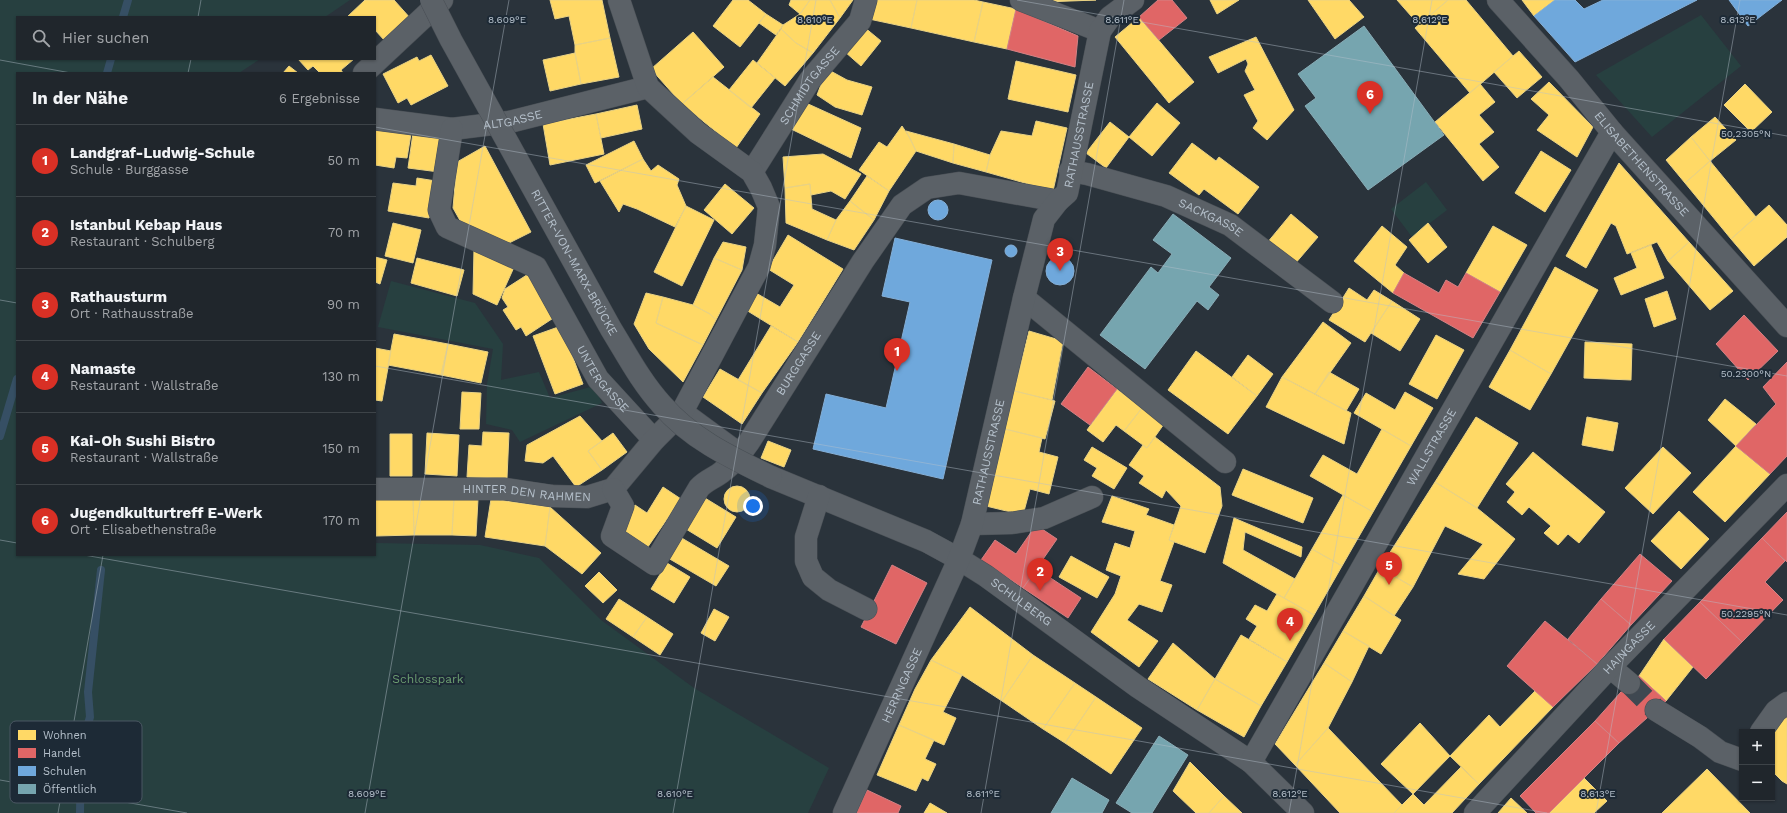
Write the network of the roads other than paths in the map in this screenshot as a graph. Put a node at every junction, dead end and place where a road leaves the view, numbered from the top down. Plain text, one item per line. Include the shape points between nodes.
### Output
1 (431, 0) edge
2 (442, 0) edge
3 (619, 0) edge
4 (866, 0) edge
5 (1021, 0) edge
6 (1133, 0) edge
7 (1498, 0) edge
8 (1100, 31) junction
9 (365, 72) edge
10 (648, 87) junction
11 (376, 119) edge
12 (452, 129) junction
13 (1612, 132) junction
14 (1070, 171) junction
15 (752, 172) junction
16 (1058, 201) junction
17 (1024, 298) junction
18 (1332, 302) dead end
19 (1787, 326) edge
20 (682, 412) junction
21 (654, 440) junction
22 (740, 454) junction
23 (1225, 462) dead end
24 (771, 477) joint
25 (1787, 485) edge
26 (376, 489) edge
27 (613, 489) junction
28 (819, 496) junction
29 (1092, 497) dead end
30 (972, 524) junction
31 (959, 559) junction
32 (866, 609) dead end
33 (1610, 667) junction
34 (1629, 684) tunnel mouth
35 (1787, 703) edge
36 (1656, 710) tunnel mouth
37 (1764, 729) edge
38 (1739, 750) edge
39 (1720, 752) junction
40 (1739, 759) edge
41 (1252, 762) junction
42 (844, 813) edge
43 (1303, 813) edge
44 (1475, 813) edge

1 - 24 street, RITTER-VON-MARX-BRÜCKE, bridge via 636,372 662,406 694,434 727,455
2 - 9 street
3 - 10 street
4 - 15 street, SCHMIDTGASSE via 860,21 810,80
5 - 8 street
6 - 8 street, RATHAUSSTRASSE via 1110,17
7 - 13 street, ELISABETHENSTRASSE via 1569,79
8 - 14 street, RATHAUSSTRASSE
10 - 12 street, ALTGASSE via 508,122
10 - 15 street via 698,133
11 - 12 street, ALTGASSE
12 - 21 street, UNTERGASSE via 438,210 447,227 536,267 598,379
13 - 19 street, ELISABETHENSTRASSE
13 - 41 street, WALLSTRASSE
14 - 16 street, RATHAUSSTRASSE via 1067,193
14 - 18 street, SACKGASSE via 1166,196 1230,226
15 - 20 street via 770,207 759,267
16 - 17 street, RATHAUSSTRASSE via 1044,219
16 - 22 street, BURGGASSE via 959,183 927,188 902,205 863,261
17 - 23 street
17 - 30 street, RATHAUSSTRASSE
20 - 21 street
20 - 22 street
21 - 27 street
22 - 27 street, BURGGASSE via 722,472 699,488 654,564 612,536 623,506
24 - 28 street, SCHULBERG
25 - 33 street, HAINGASSE
26 - 27 street, HINTER DEN RAHMEN via 505,489 552,496 587,497
28 - 31 street, SCHULBERG via 926,541
28 - 32 street via 806,537 806,562 813,577 828,590
29 - 30 street via 1044,518 1012,523
30 - 31 street, RATHAUSSTRASSE
31 - 41 street, SCHULBERG via 1138,687
31 - 42 street, HERRNGASSE
33 - 34 street
33 - 44 street, HAINGASSE
35 - 37 street via 1776,711
36 - 39 street
38 - 39 street
39 - 40 street
41 - 43 street, SCHULBERG

